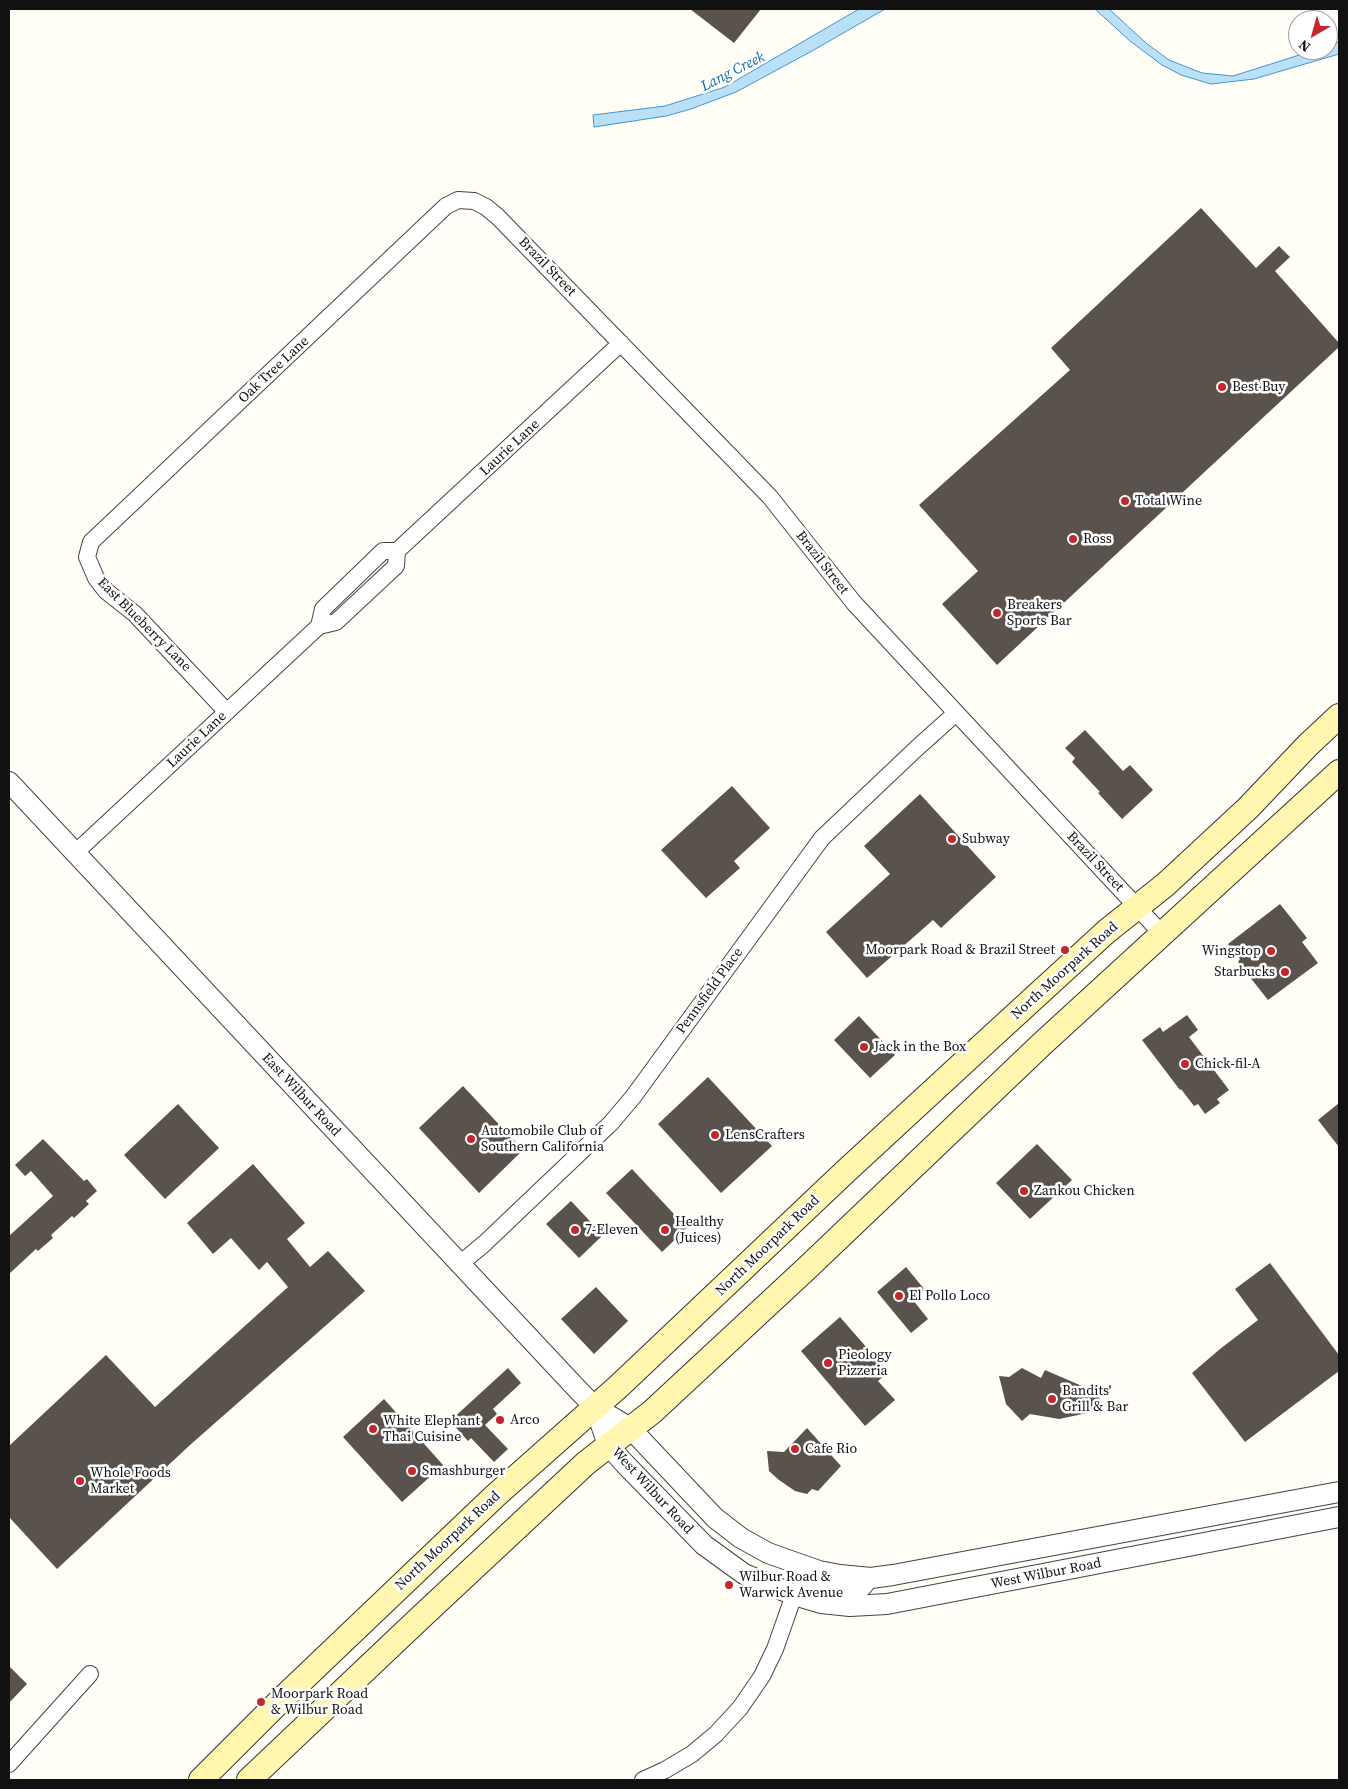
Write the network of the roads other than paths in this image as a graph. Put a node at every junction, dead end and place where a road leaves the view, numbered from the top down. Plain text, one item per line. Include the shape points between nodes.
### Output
1 (474, 201) joint
2 (622, 343) junction
3 (87, 557) joint
4 (227, 712) junction
5 (956, 713) junction
6 (1339, 716) edge
7 (1339, 772) edge
8 (9, 782) edge
9 (75, 853) junction
10 (1138, 907) junction
11 (1163, 935) junction
12 (460, 1264) junction
13 (595, 1407) junction
14 (630, 1428) junction
15 (608, 1444) junction
16 (1339, 1492) edge
17 (1339, 1517) edge
18 (871, 1578) junction
19 (794, 1595) junction
20 (90, 1674) dead end
21 (10, 1761) edge
22 (201, 1780) edge
23 (249, 1780) edge
24 (643, 1780) edge

1 - 2 street, Brazil Street via 498,217
1 - 3 street, Oak Tree Lane via 458,200 446,206 97,536 91,542
2 - 4 street, Laurie Lane via 397,551 383,552 323,609 318,626
2 - 5 street, Brazil Street via 770,498 854,603
3 - 4 street, East Blueberry Lane via 106,591 135,614
4 - 9 street, Laurie Lane
5 - 10 street, Brazil Street
5 - 12 street, Pennsfield Place via 822,838 611,1123
6 - 10 main road, North Moorpark Road via 1248,808
7 - 11 main road
8 - 9 street, East Wilbur Road
9 - 12 street, East Wilbur Road
10 - 11 street, Brazil Street
10 - 13 main road, North Moorpark Road via 1107,931 973,1054
11 - 14 main road via 1043,1043 806,1270 652,1412
12 - 13 street, East Wilbur Road
13 - 14 street, West Wilbur Road
13 - 15 street, West Wilbur Road
13 - 22 main road, North Moorpark Road via 439,1549
14 - 15 main road
14 - 18 street, West Wilbur Road via 715,1518 741,1538 798,1564 840,1575
15 - 19 street, West Wilbur Road via 704,1545 744,1574
15 - 23 main road
16 - 18 street, West Wilbur Road
17 - 19 street, West Wilbur Road via 887,1604 850,1606
18 - 19 street via 863,1588 810,1582
19 - 24 street via 772,1656 740,1708 692,1754
20 - 21 street

